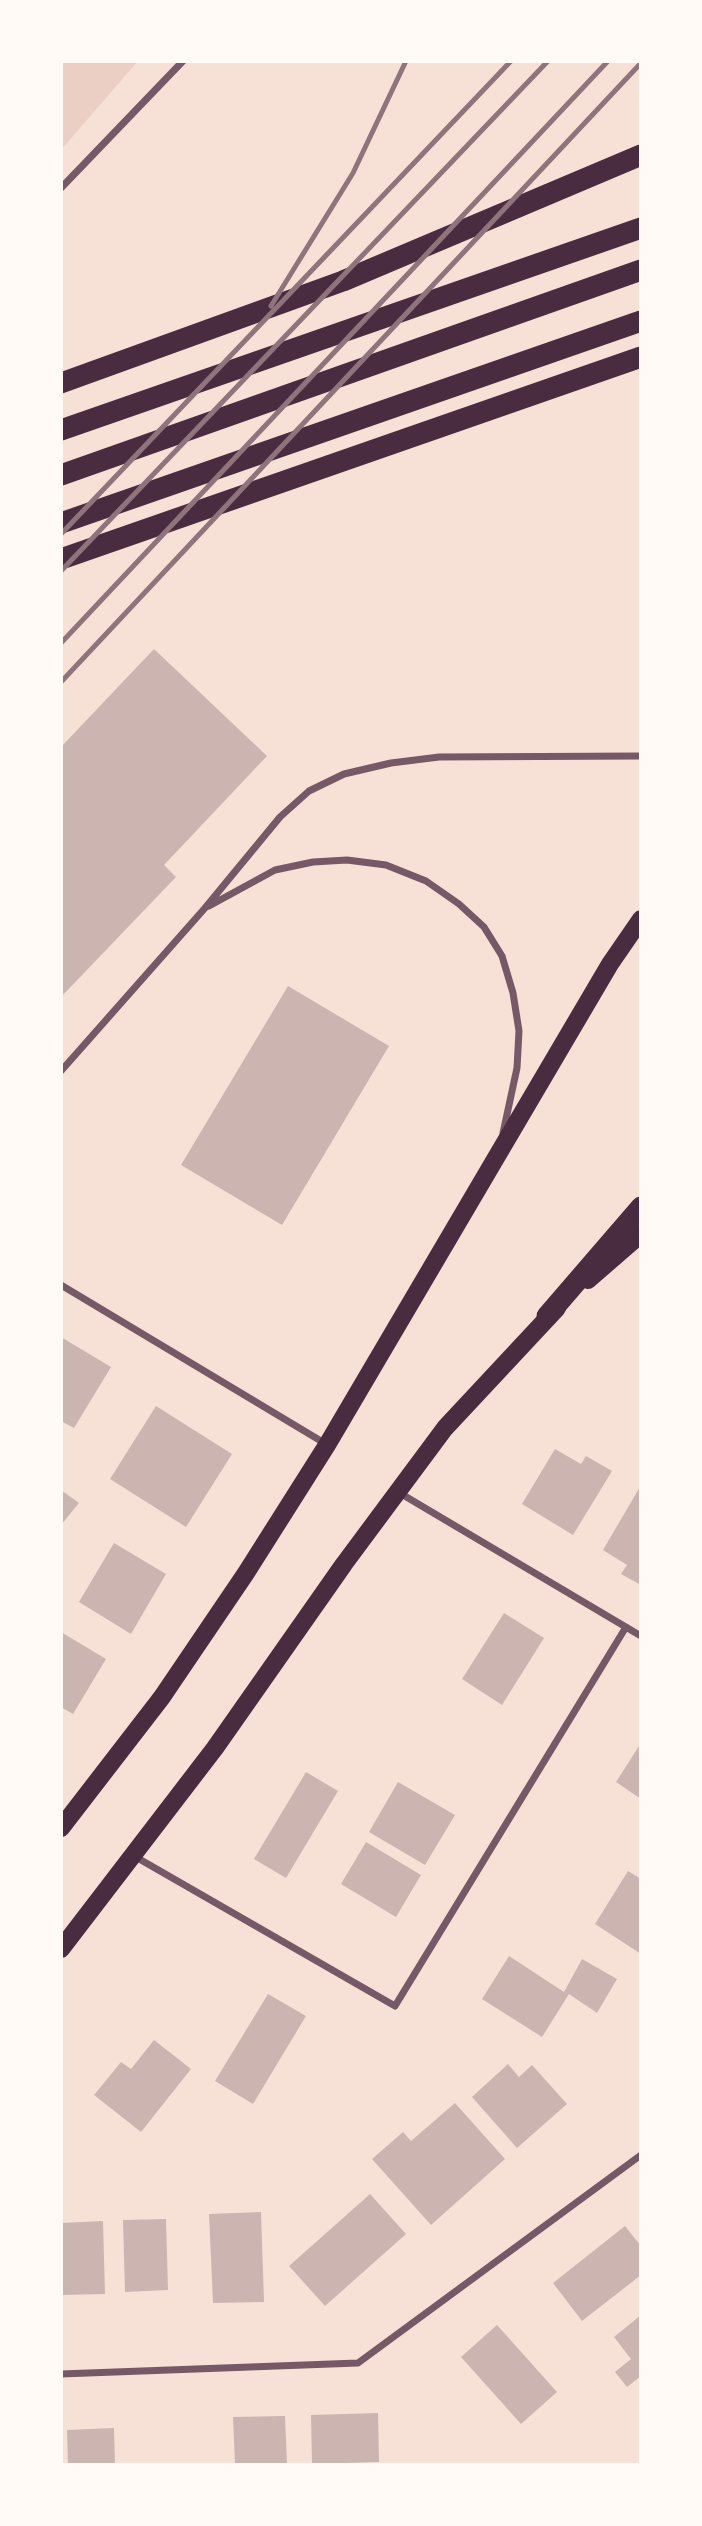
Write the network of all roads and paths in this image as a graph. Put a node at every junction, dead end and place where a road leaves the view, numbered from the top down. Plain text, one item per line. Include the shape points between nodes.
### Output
1 (183, 61) edge
2 (641, 155) edge
3 (61, 188) edge
4 (641, 228) edge
5 (641, 270) edge
6 (641, 321) edge
7 (641, 357) edge
8 (61, 383) edge
9 (61, 430) edge
10 (61, 475) edge
11 (61, 523) edge
12 (61, 559) edge
13 (641, 757) edge
14 (205, 908) junction
15 (641, 919) edge
16 (61, 1070) edge
17 (498, 1153) junction
18 (641, 1207) edge
19 (641, 1234) edge
20 (61, 1284) edge
21 (547, 1316) junction
22 (327, 1445) junction
23 (397, 1491) junction
24 (626, 1627) junction
25 (641, 1636) edge
26 (61, 1828) edge
27 (133, 1855) junction
28 (61, 1949) edge
29 (641, 2155) edge
30 (61, 2374) edge

1 - 3 street
2 - 8 highway via 343,281
4 - 9 highway
5 - 10 highway
6 - 11 highway
7 - 12 highway
13 - 14 street via 439,757 344,774 309,791 280,817
14 - 16 street
14 - 17 street via 275,870 347,860 386,865 426,881 459,904 484,927 502,956 519,1031 517,1068
15 - 17 main road
17 - 22 main road
18 - 21 highway
19 - 21 main road
20 - 22 street
21 - 23 main road via 445,1428
22 - 26 main road via 207,1633
23 - 24 street
23 - 27 main road via 215,1748
24 - 25 street
24 - 27 street via 396,2006
27 - 28 main road
29 - 30 street via 358,2363

